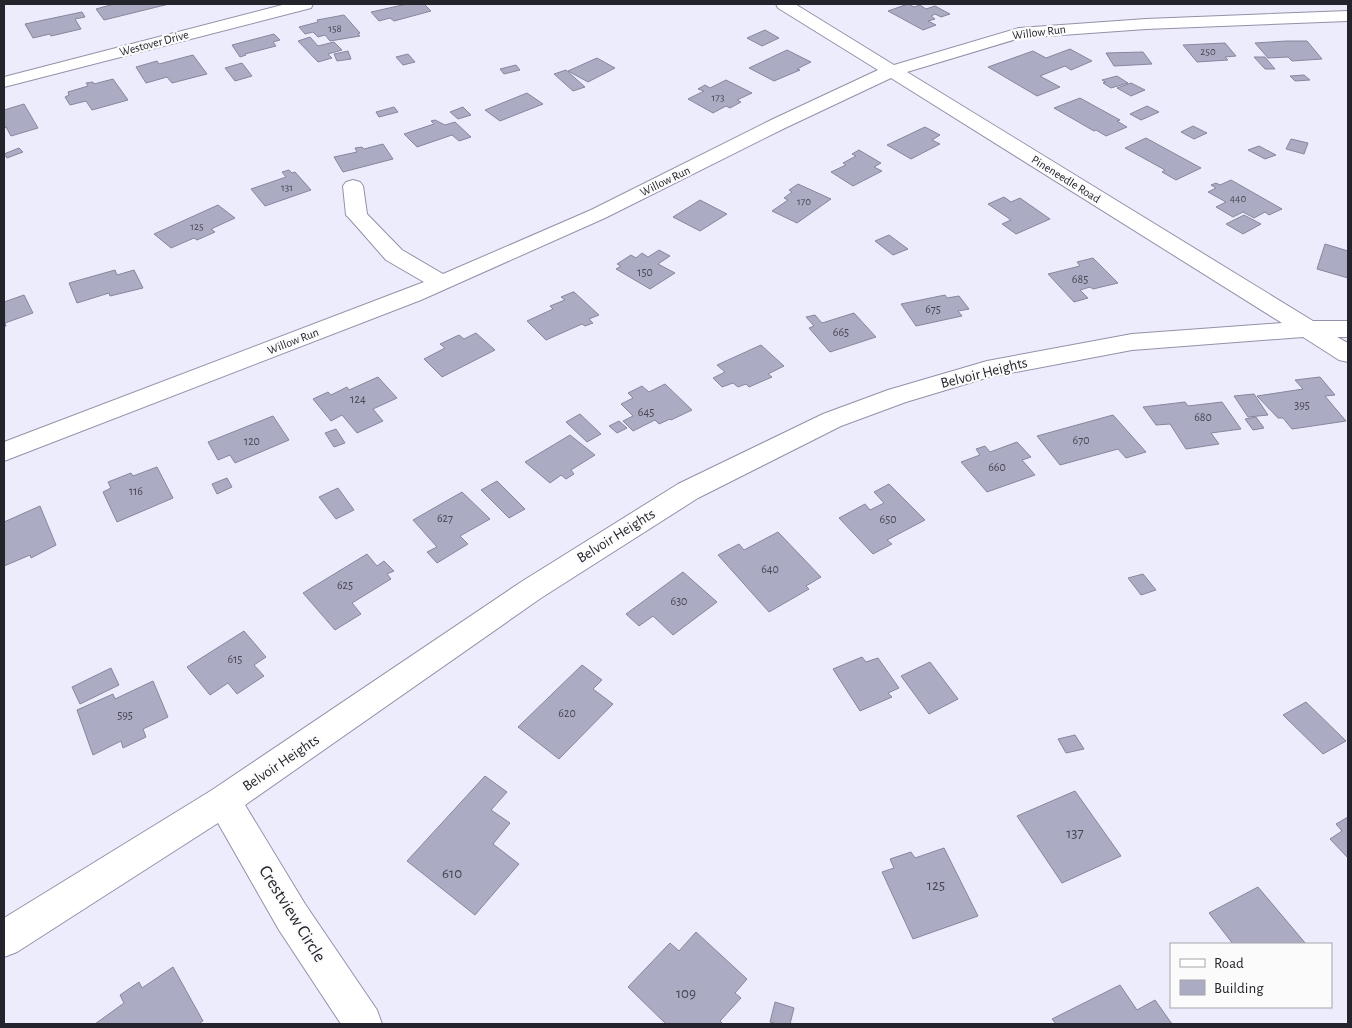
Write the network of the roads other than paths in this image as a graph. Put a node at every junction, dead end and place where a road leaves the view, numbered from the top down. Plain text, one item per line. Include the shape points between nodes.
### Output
1 (305, 4) edge
2 (784, 4) edge
3 (1348, 16) edge
4 (892, 71) junction
5 (4, 82) edge
6 (353, 186) dead end
7 (394, 255) junction
8 (441, 282) junction
9 (406, 298) junction
10 (1308, 329) junction
11 (1348, 329) edge
12 (1348, 354) edge
13 (4, 452) edge
14 (224, 801) junction
15 (4, 939) edge
16 (363, 1024) edge

1 - 5 street, Westover Drive
2 - 4 street, Pineneedle Road
3 - 4 street, Willow Run via 1019,32
4 - 8 street, Willow Run via 598,214
4 - 10 street, Pineneedle Road
6 - 7 street via 357,215
7 - 8 street
7 - 9 street via 396,279
8 - 9 street, Willow Run
9 - 13 street, Willow Run
10 - 11 street, Belvoir Heights
10 - 12 street, Pineneedle Road
10 - 14 street, Belvoir Heights via 1132,342 987,369 832,420 688,491 531,590
14 - 15 street, Belvoir Heights
14 - 16 street, Crestview Circle via 292,917

